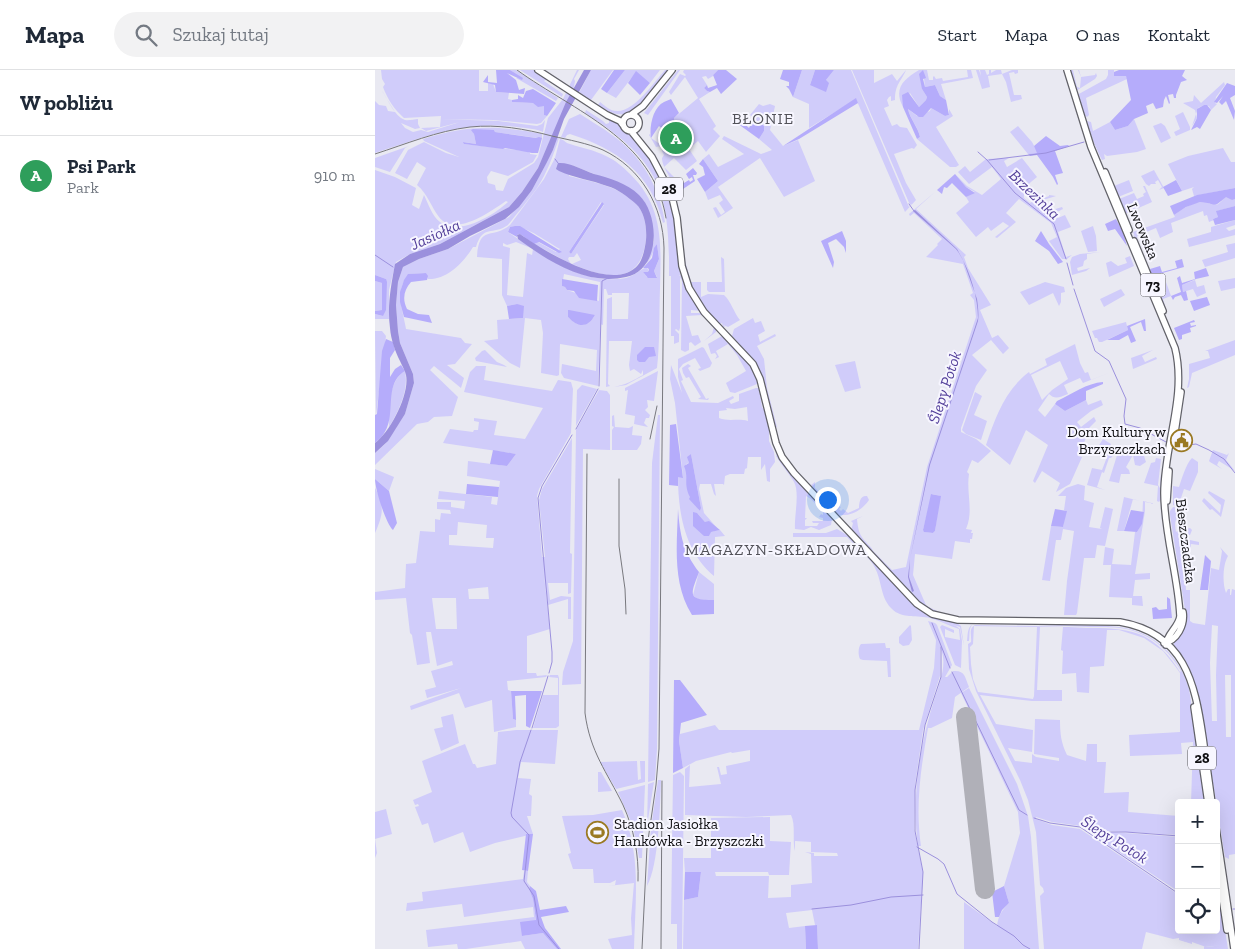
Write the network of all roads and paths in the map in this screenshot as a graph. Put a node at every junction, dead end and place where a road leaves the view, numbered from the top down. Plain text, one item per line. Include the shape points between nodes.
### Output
1 (538, 70) edge
2 (673, 70) edge
3 (1067, 70) edge
4 (605, 113) junction
5 (635, 116) junction
6 (624, 118) junction
7 (623, 125) junction
8 (633, 130) junction
9 (1173, 433) joint
10 (1060, 622) junction
11 (1172, 636) junction
12 (1158, 637) junction
13 (1164, 644) junction
14 (1176, 654) junction
15 (1207, 799) edge
16 (1212, 799) edge
17 (1218, 844) edge
18 (1220, 883) edge
19 (1230, 949) edge
20 (1234, 949) edge

1 - 4 main road, 28
2 - 5 main road
3 - 9 main road, Lwowska / 73 via 1084,126 1181,358 1182,383
4 - 6 main road, 28
4 - 7 main road, 28
5 - 6 main road
5 - 8 main road via 639,122
6 - 7 main road
7 - 8 main road, 28
8 - 10 main road, 28 via 671,193 682,266 689,288 704,312 753,364 760,379 776,443 794,473 912,599 930,613 958,620
9 - 11 main road, Bieszczadzka / 73 via 1164,477 1164,503 1180,616
10 - 12 main road, 28 via 1120,622
10 - 13 main road, 28 via 1122,626 1143,632
11 - 12 main road
11 - 13 main road, Bieszczadzka / 73
11 - 14 main road
12 - 13 main road, 28
13 - 14 main road, 28
13 - 15 main road, 28 via 1189,683
14 - 16 main road, 28 via 1189,674 1194,690
17 - 20 main road
18 - 19 main road

